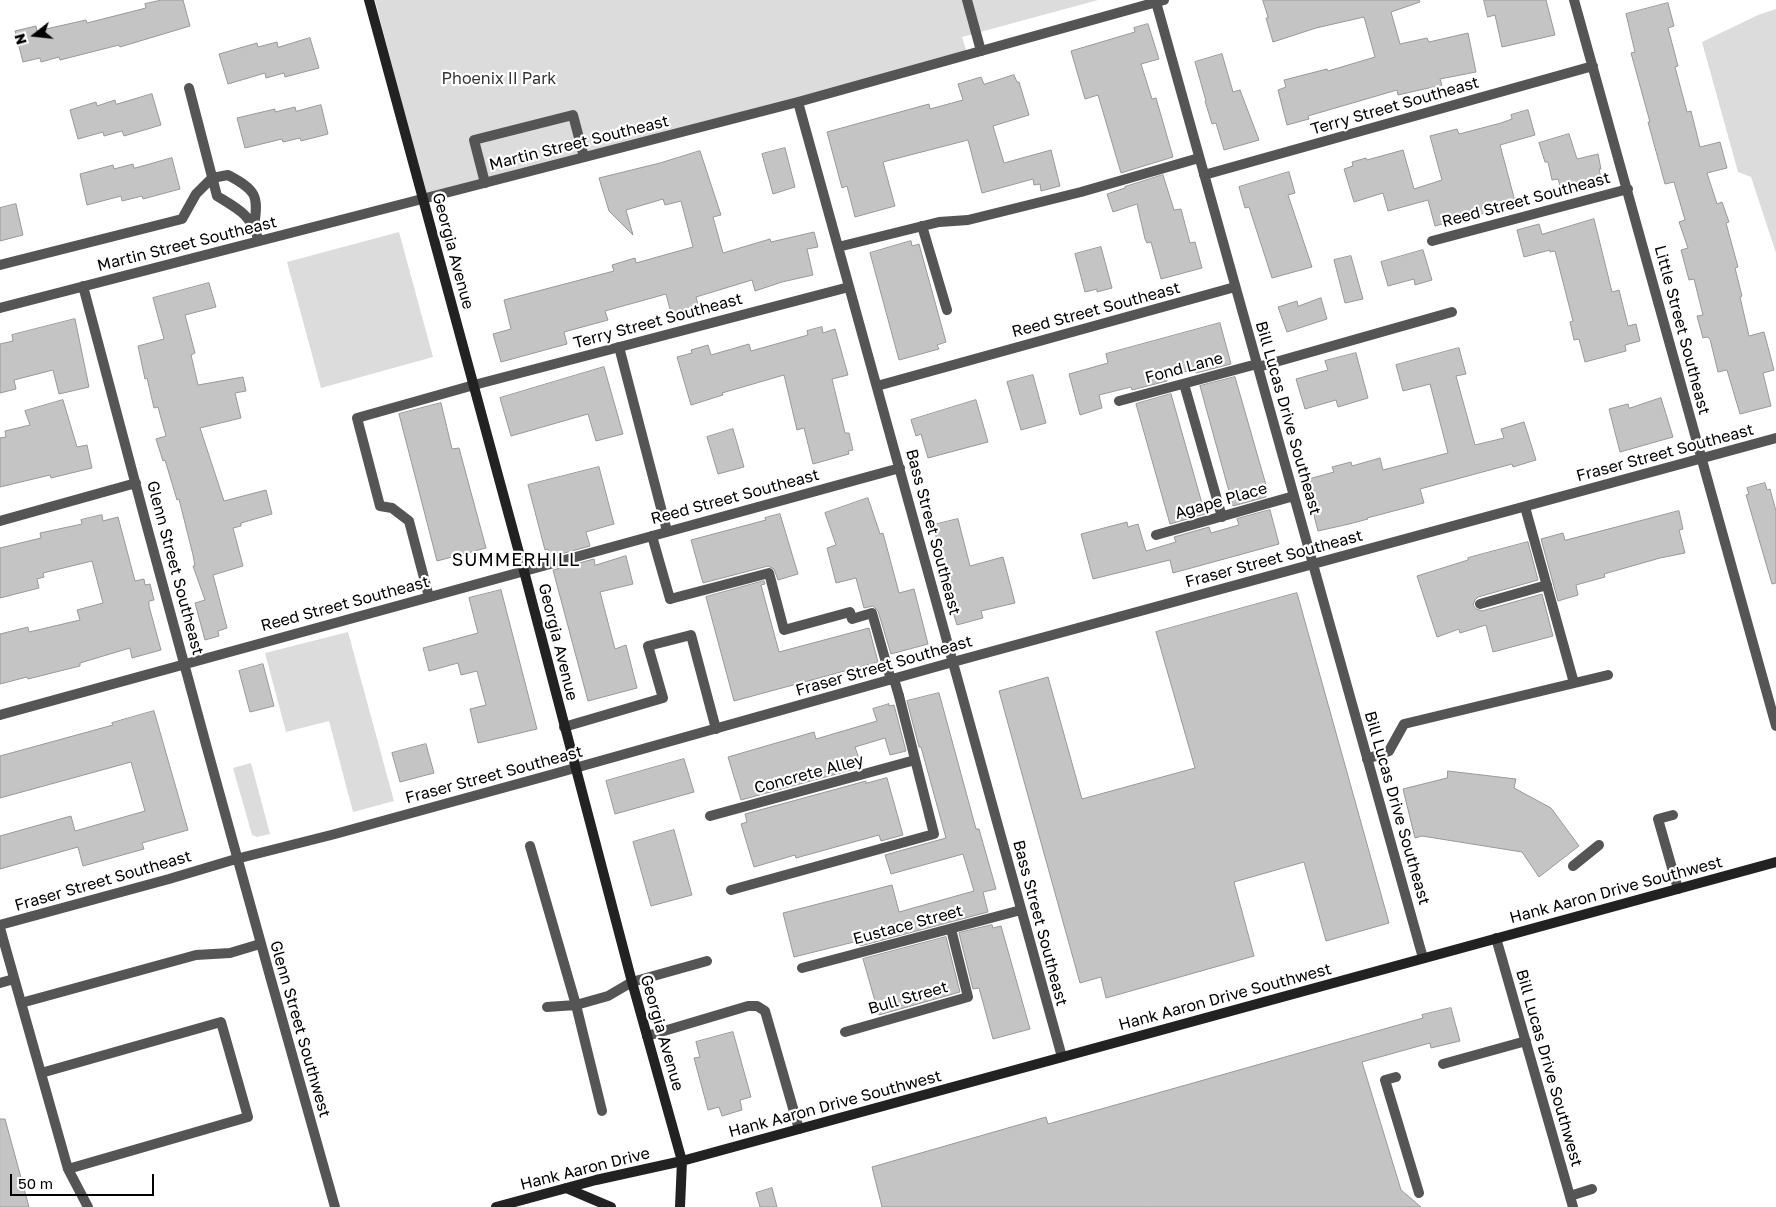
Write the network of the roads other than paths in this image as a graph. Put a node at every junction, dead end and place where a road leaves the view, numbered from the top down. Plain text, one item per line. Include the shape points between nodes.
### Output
1 (370, 0) edge
2 (967, 0) edge
3 (1574, 0) edge
4 (1160, 1) edge
5 (981, 51) junction
6 (1593, 66) junction
7 (188, 88) dead end
8 (798, 102) junction
9 (584, 157) junction
10 (1199, 158) junction
11 (1204, 175) junction
12 (212, 178) junction
13 (485, 182) junction
14 (1628, 189) junction
15 (424, 199) junction
16 (254, 226) junction
17 (922, 226) junction
18 (259, 241) junction
19 (1432, 241) dead end
20 (838, 247) junction
21 (0, 265) edge
22 (83, 286) junction
23 (849, 287) junction
24 (1235, 287) junction
25 (0, 308) edge
26 (947, 310) dead end
27 (1452, 312) dead end
28 (618, 347) junction
29 (1257, 365) junction
30 (1184, 384) junction
31 (474, 385) junction
32 (877, 386) junction
33 (1119, 401) dead end
34 (1776, 438) edge
35 (1702, 458) junction
36 (900, 468) junction
37 (136, 483) junction
38 (1294, 496) junction
39 (1525, 507) junction
40 (1222, 516) junction
41 (0, 521) edge
42 (668, 532) junction
43 (1156, 535) dead end
44 (652, 536) junction
45 (1313, 564) junction
46 (524, 571) junction
47 (1547, 585) junction
48 (429, 597) junction
49 (1480, 604) dead end
50 (953, 662) junction
51 (185, 664) junction
52 (1608, 674) dead end
53 (892, 679) junction
54 (1574, 683) junction
55 (0, 715) edge
56 (1776, 726) edge
57 (564, 727) junction
58 (716, 729) junction
59 (1367, 759) junction
60 (916, 760) junction
61 (575, 768) junction
62 (1673, 815) dead end
63 (710, 816) dead end
64 (1599, 844) dead end
65 (530, 846) dead end
66 (236, 859) junction
67 (1776, 862) edge
68 (1573, 866) dead end
69 (1678, 889) junction
70 (731, 890) dead end
71 (1021, 910) junction
72 (0, 926) edge
73 (951, 929) junction
74 (1496, 938) junction
75 (260, 944) junction
76 (1423, 958) junction
77 (707, 961) dead end
78 (802, 968) dead end
79 (14, 979) junction
80 (632, 982) junction
81 (0, 983) edge
82 (21, 1003) junction
83 (576, 1005) junction
84 (547, 1007) dead end
85 (845, 1032) dead end
86 (647, 1036) junction
87 (1526, 1041) junction
88 (1062, 1058) junction
89 (1443, 1064) dead end
90 (41, 1073) junction
91 (1396, 1077) dead end
92 (602, 1112) dead end
93 (799, 1129) junction
94 (682, 1161) junction
95 (68, 1169) junction
96 (566, 1188) junction
97 (1592, 1189) dead end
98 (1419, 1193) dead end
99 (1570, 1196) junction
100 (88, 1207) edge
101 (335, 1207) edge
102 (496, 1207) edge
103 (612, 1207) edge
104 (680, 1207) edge
105 (1573, 1207) edge

1 - 15 main road, Georgia Avenue
2 - 5 street
3 - 6 street, Little Street Southeast
4 - 5 street, Martin Street Southeast
4 - 10 street, Bill Lucas Drive Southeast
5 - 8 street, Martin Street Southeast
6 - 11 street, Terry Street Southeast
6 - 14 street, Little Street Southeast
7 - 12 street
8 - 9 street, Martin Street Southeast
8 - 20 street, Bass Street Southeast
9 - 13 street, Martin Street Southeast
9 - 13 street via 573,116 474,140
10 - 11 street, Bill Lucas Drive Southeast
10 - 17 street via 968,220
11 - 24 street, Bill Lucas Drive Southeast
12 - 16 street via 217,196 243,212
12 - 16 street via 228,175 252,192 257,204
12 - 21 street via 196,194 182,219
13 - 15 street, Martin Street Southeast
14 - 19 street, Reed Street Southeast
14 - 35 street, Little Street Southeast
15 - 18 street, Martin Street Southeast
15 - 31 main road, Georgia Avenue
16 - 18 street
17 - 20 street
17 - 26 street
18 - 22 street, Martin Street Southeast
20 - 23 street, Bass Street Southeast
22 - 25 street, Martin Street Southeast
22 - 37 street, Glenn Street Southeast
23 - 28 street, Terry Street Southeast
23 - 32 street, Bass Street Southeast
24 - 29 street, Bill Lucas Drive Southeast
24 - 32 street, Reed Street Southeast
27 - 29 street
28 - 31 street, Terry Street Southeast
28 - 42 street
29 - 30 street, Fond Lane
29 - 38 street, Bill Lucas Drive Southeast
30 - 33 street, Fond Lane
30 - 40 street
31 - 46 main road, Georgia Avenue
31 - 48 street, Terry Street Southeast via 357,418 380,506 392,508 409,521
32 - 36 street, Bass Street Southeast
34 - 35 street, Fraser Street Southeast
35 - 39 street, Fraser Street Southeast
35 - 56 street, Little Street Southeast
36 - 42 street, Reed Street Southeast
36 - 50 street, Bass Street Southeast
37 - 41 street
37 - 51 street, Glenn Street Southeast
38 - 40 street, Agape Place
38 - 45 street, Bill Lucas Drive Southeast
39 - 45 street, Fraser Street Southeast
39 - 47 street
40 - 43 street, Agape Place
42 - 44 street, Reed Street Southeast
44 - 46 street, Reed Street Southeast
44 - 53 street via 670,599 768,573 784,630 850,612 852,619 872,613
45 - 50 street, Fraser Street Southeast
45 - 59 street, Bill Lucas Drive Southeast
46 - 48 street, Reed Street Southeast
46 - 57 main road, Georgia Avenue
47 - 49 street
47 - 54 street
48 - 51 street, Reed Street Southeast
50 - 53 street, Fraser Street Southeast
50 - 71 street, Bass Street Southeast
51 - 55 street, Reed Street Southeast
51 - 66 street, Glenn Street Southeast
52 - 54 street
53 - 58 street, Fraser Street Southeast
53 - 60 street
54 - 59 street via 1404,724 1389,752
57 - 58 street via 663,698 648,646 691,635
57 - 61 main road, Georgia Avenue
58 - 61 street, Fraser Street Southeast
59 - 76 street, Bill Lucas Drive Southeast
60 - 63 street, Concrete Alley
60 - 70 street via 934,834
61 - 66 street, Fraser Street Southeast
61 - 80 main road, Georgia Avenue
62 - 69 street via 1658,819
64 - 68 street
65 - 83 street
66 - 72 street, Fraser Street Southeast
66 - 75 street, Glenn Street Southwest
67 - 69 main road, Hank Aaron Drive Southwest
69 - 74 main road, Hank Aaron Drive Southwest
71 - 73 street, Eustace Street
71 - 88 street, Bass Street Southeast
72 - 79 street
73 - 78 street, Eustace Street
73 - 85 street, Bull Street via 968,997
74 - 76 main road, Hank Aaron Drive Southwest
74 - 87 street, Bill Lucas Drive Southwest
75 - 82 street via 230,952 196,955
75 - 101 street, Glenn Street Southwest
76 - 88 main road, Hank Aaron Drive Southwest
77 - 80 street
79 - 81 street
79 - 82 street
80 - 83 street via 608,996
80 - 86 main road, Georgia Avenue
82 - 90 street
83 - 84 street
83 - 92 street
86 - 93 street via 757,1006 765,1011
86 - 94 main road, Georgia Avenue
87 - 89 street
87 - 99 street, Bill Lucas Drive Southwest
88 - 93 main road, Hank Aaron Drive Southwest
90 - 95 street
90 - 95 street via 221,1022 248,1118
91 - 98 street via 1385,1080
93 - 94 main road, Hank Aaron Drive Southwest
94 - 96 main road, Hank Aaron Drive
94 - 104 main road, Georgia Avenue
95 - 100 street
96 - 102 main road, Hank Aaron Drive
96 - 103 main road
97 - 99 street
99 - 105 street, Bill Lucas Drive Southwest

